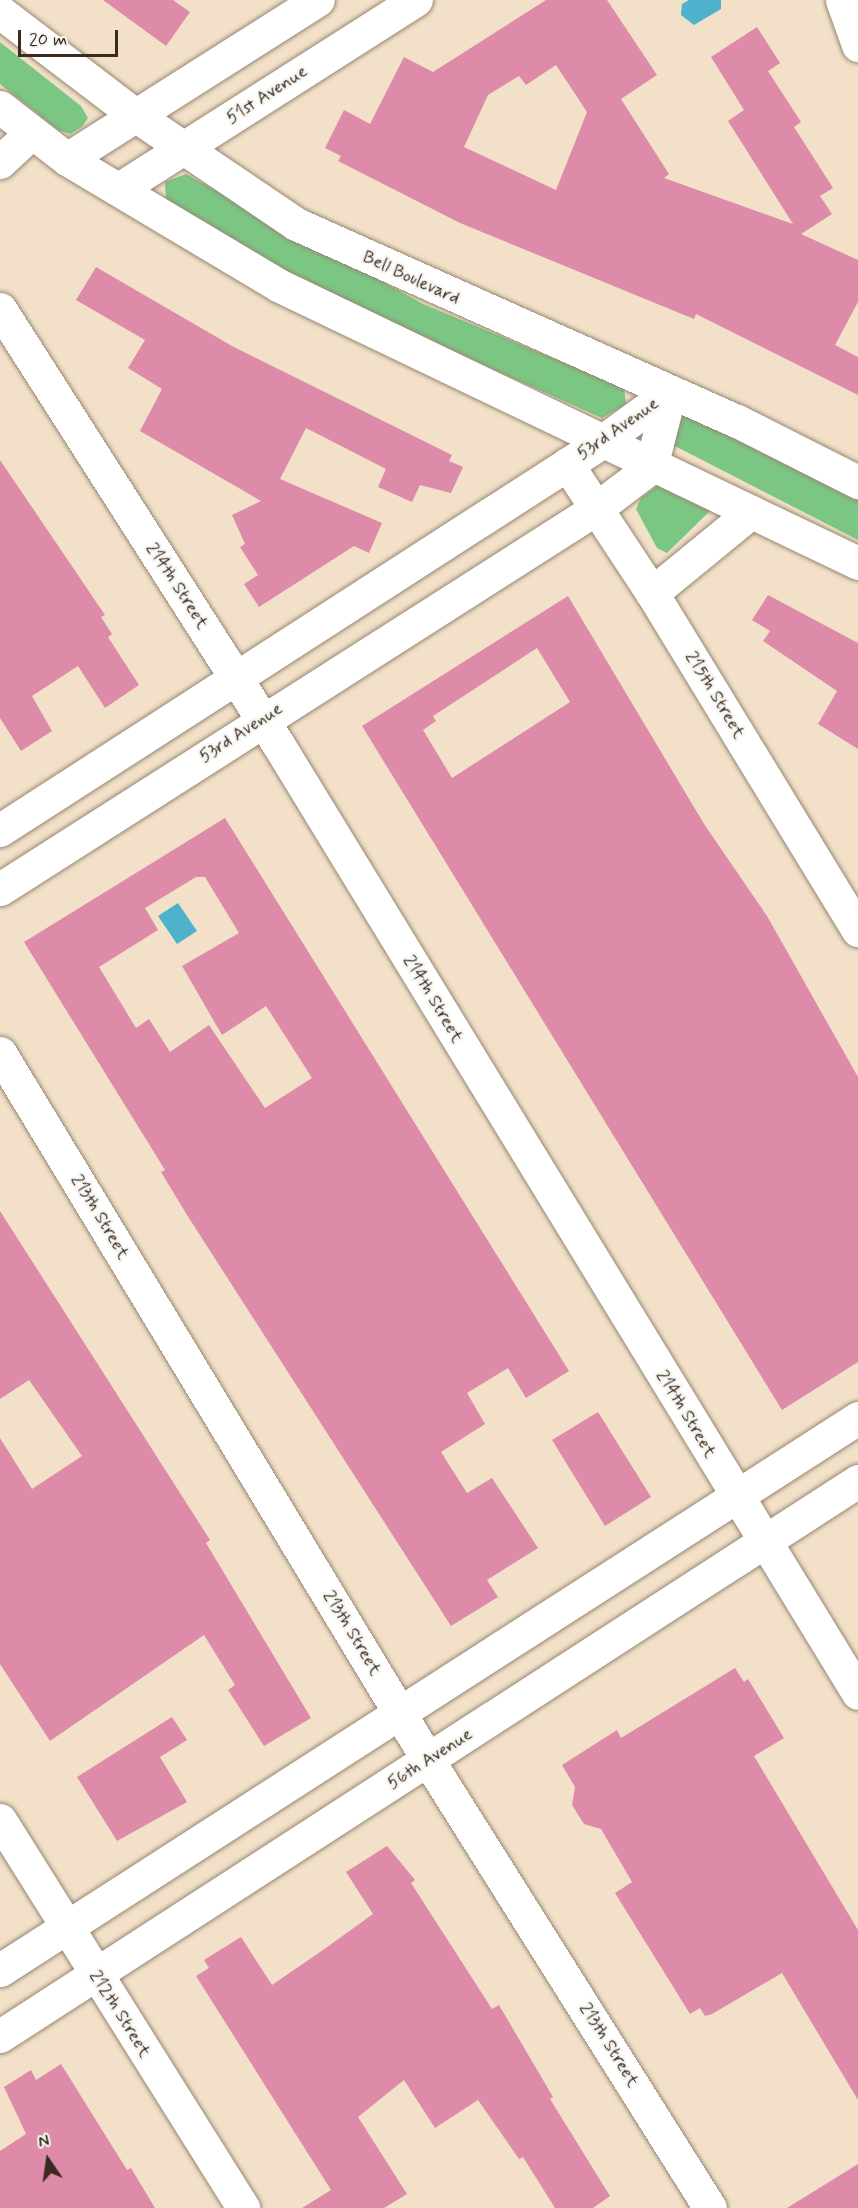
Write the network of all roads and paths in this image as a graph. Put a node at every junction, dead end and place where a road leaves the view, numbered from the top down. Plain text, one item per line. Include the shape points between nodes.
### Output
1 (318, 0) edge
2 (416, 0) edge
3 (842, 0) edge
4 (0, 12) edge
5 (858, 45) edge
6 (0, 107) edge
7 (135, 116) junction
8 (31, 133) junction
9 (183, 148) junction
10 (67, 159) junction
11 (0, 162) edge
12 (119, 189) junction
13 (0, 309) edge
14 (670, 392) junction
15 (600, 443) junction
16 (567, 464) junction
17 (651, 467) junction
18 (858, 482) edge
19 (597, 508) junction
20 (751, 512) junction
21 (858, 563) edge
22 (652, 593) junction
23 (236, 678) junction
24 (262, 718) junction
25 (0, 831) edge
26 (0, 889) edge
27 (858, 930) edge
28 (0, 1053) edge
29 (858, 1418) edge
30 (858, 1481) edge
31 (737, 1496) junction
32 (764, 1541) junction
33 (858, 1693) edge
34 (400, 1712) junction
35 (428, 1760) junction
36 (0, 1820) edge
37 (67, 1928) junction
38 (0, 1970) edge
39 (95, 1974) junction
40 (0, 2036) edge
41 (243, 2208) edge
42 (710, 2208) edge

1 - 7 street
2 - 9 street, 51st Avenue
3 - 5 street
4 - 7 street, Bell Boulevard
6 - 8 street
7 - 9 street, Bell Boulevard
7 - 10 street
8 - 10 street
8 - 11 street
9 - 12 street, 51st Avenue
9 - 14 street, Bell Boulevard via 296,224
10 - 12 street
12 - 15 street via 278,285
13 - 23 street, 214th Street
14 - 15 street, 53rd Avenue
14 - 17 street, 53rd Avenue
14 - 18 street, Bell Boulevard
15 - 16 street, 53rd Avenue
15 - 17 street
16 - 19 street, 215th Street
16 - 23 street, 53rd Avenue
17 - 19 street, 53rd Avenue
17 - 20 street
19 - 22 street, 215th Street
19 - 24 street, 53rd Avenue
20 - 21 street
20 - 22 street
22 - 27 street, 215th Street
23 - 24 street, 214th Street
23 - 25 street, 53rd Avenue
24 - 26 street, 53rd Avenue
24 - 31 street, 214th Street
28 - 34 street, 213th Street
29 - 31 street
30 - 32 street, 56th Avenue
31 - 32 street, 214th Street
31 - 34 street
32 - 33 street, 214th Street
32 - 35 street, 56th Avenue
34 - 35 street, 213th Street
34 - 37 street
35 - 39 street, 56th Avenue
35 - 42 street, 213th Street
36 - 37 street, 212th Street
37 - 38 street
37 - 39 street, 212th Street
39 - 40 street, 56th Avenue
39 - 41 street, 212th Street

